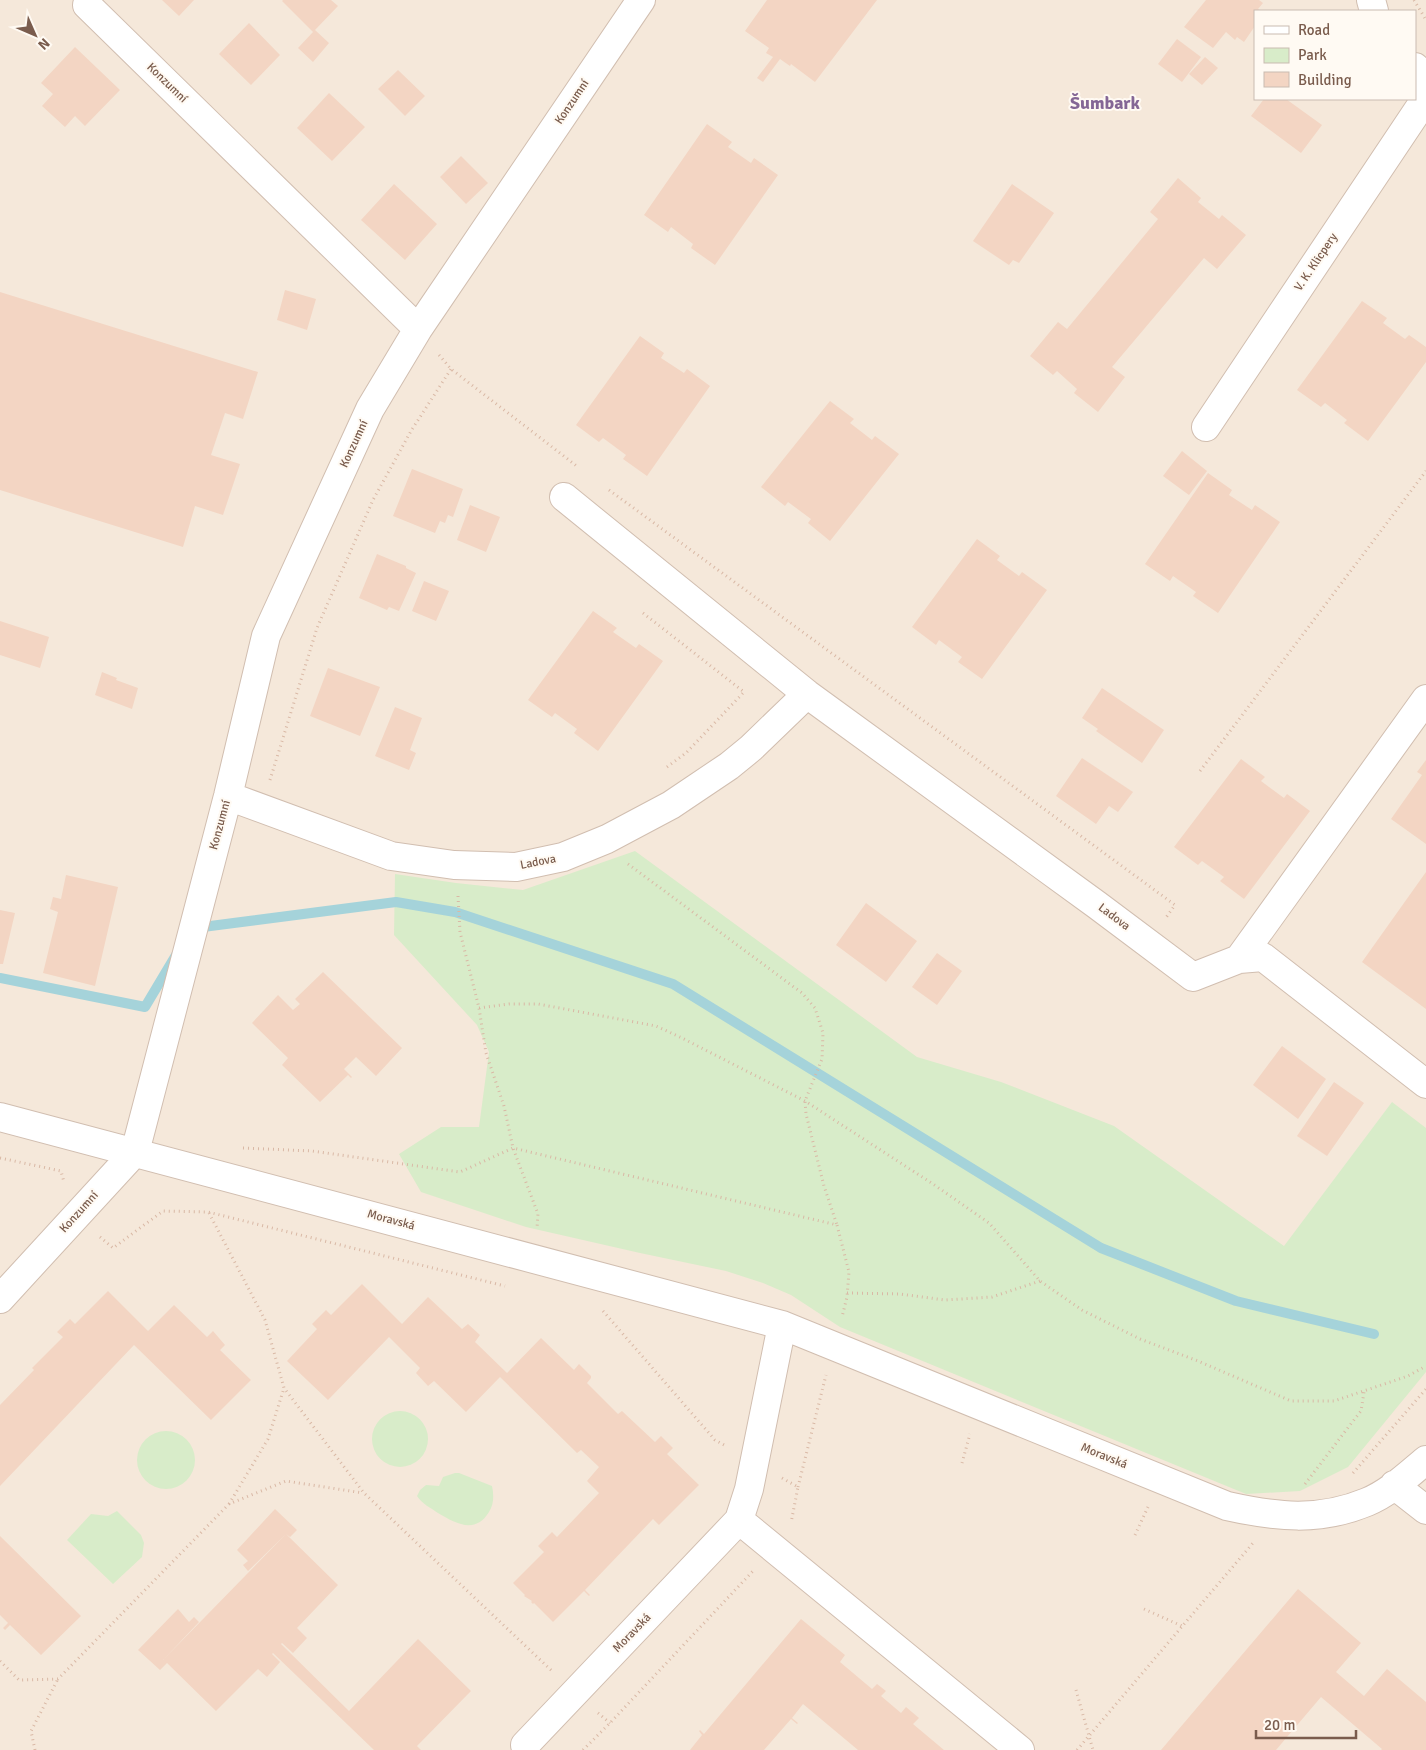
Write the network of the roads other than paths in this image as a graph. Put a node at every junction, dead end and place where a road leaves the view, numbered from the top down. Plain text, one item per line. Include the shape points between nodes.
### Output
1 (642, 0) edge
2 (87, 5) dead end
3 (1416, 68) edge
4 (1426, 79) edge
5 (1426, 98) edge
6 (418, 329) junction
7 (1206, 427) dead end
8 (564, 497) dead end
9 (807, 694) junction
10 (1426, 699) edge
11 (228, 796) junction
12 (1239, 958) junction
13 (1426, 1084) edge
14 (0, 1116) edge
15 (135, 1152) junction
16 (0, 1299) edge
17 (782, 1325) junction
18 (1426, 1460) edge
19 (1394, 1485) junction
20 (1426, 1510) edge
21 (739, 1520) junction
22 (525, 1745) dead end
23 (1020, 1750) edge

1 - 6 street, Konzumní
2 - 6 street, Konzumní
3 - 4 street
5 - 7 street, V. K. Klicpery
6 - 11 street, Konzumní via 370,409 266,636
8 - 9 street, Ladova
9 - 11 street, Ladova via 729,766 671,805 563,858 516,867 454,865 391,856
9 - 12 street, Ladova via 1192,977
10 - 12 street
11 - 15 street, Konzumní
12 - 13 street, Ladova via 1263,958
14 - 15 street, Moravská
15 - 16 street, Konzumní
15 - 17 street, Moravská
17 - 19 street, Moravská via 1228,1506 1286,1516 1326,1514 1368,1502
17 - 21 street, Moravská via 749,1489
18 - 19 street, Moravská
19 - 20 street
21 - 22 street, Moravská
21 - 23 street

